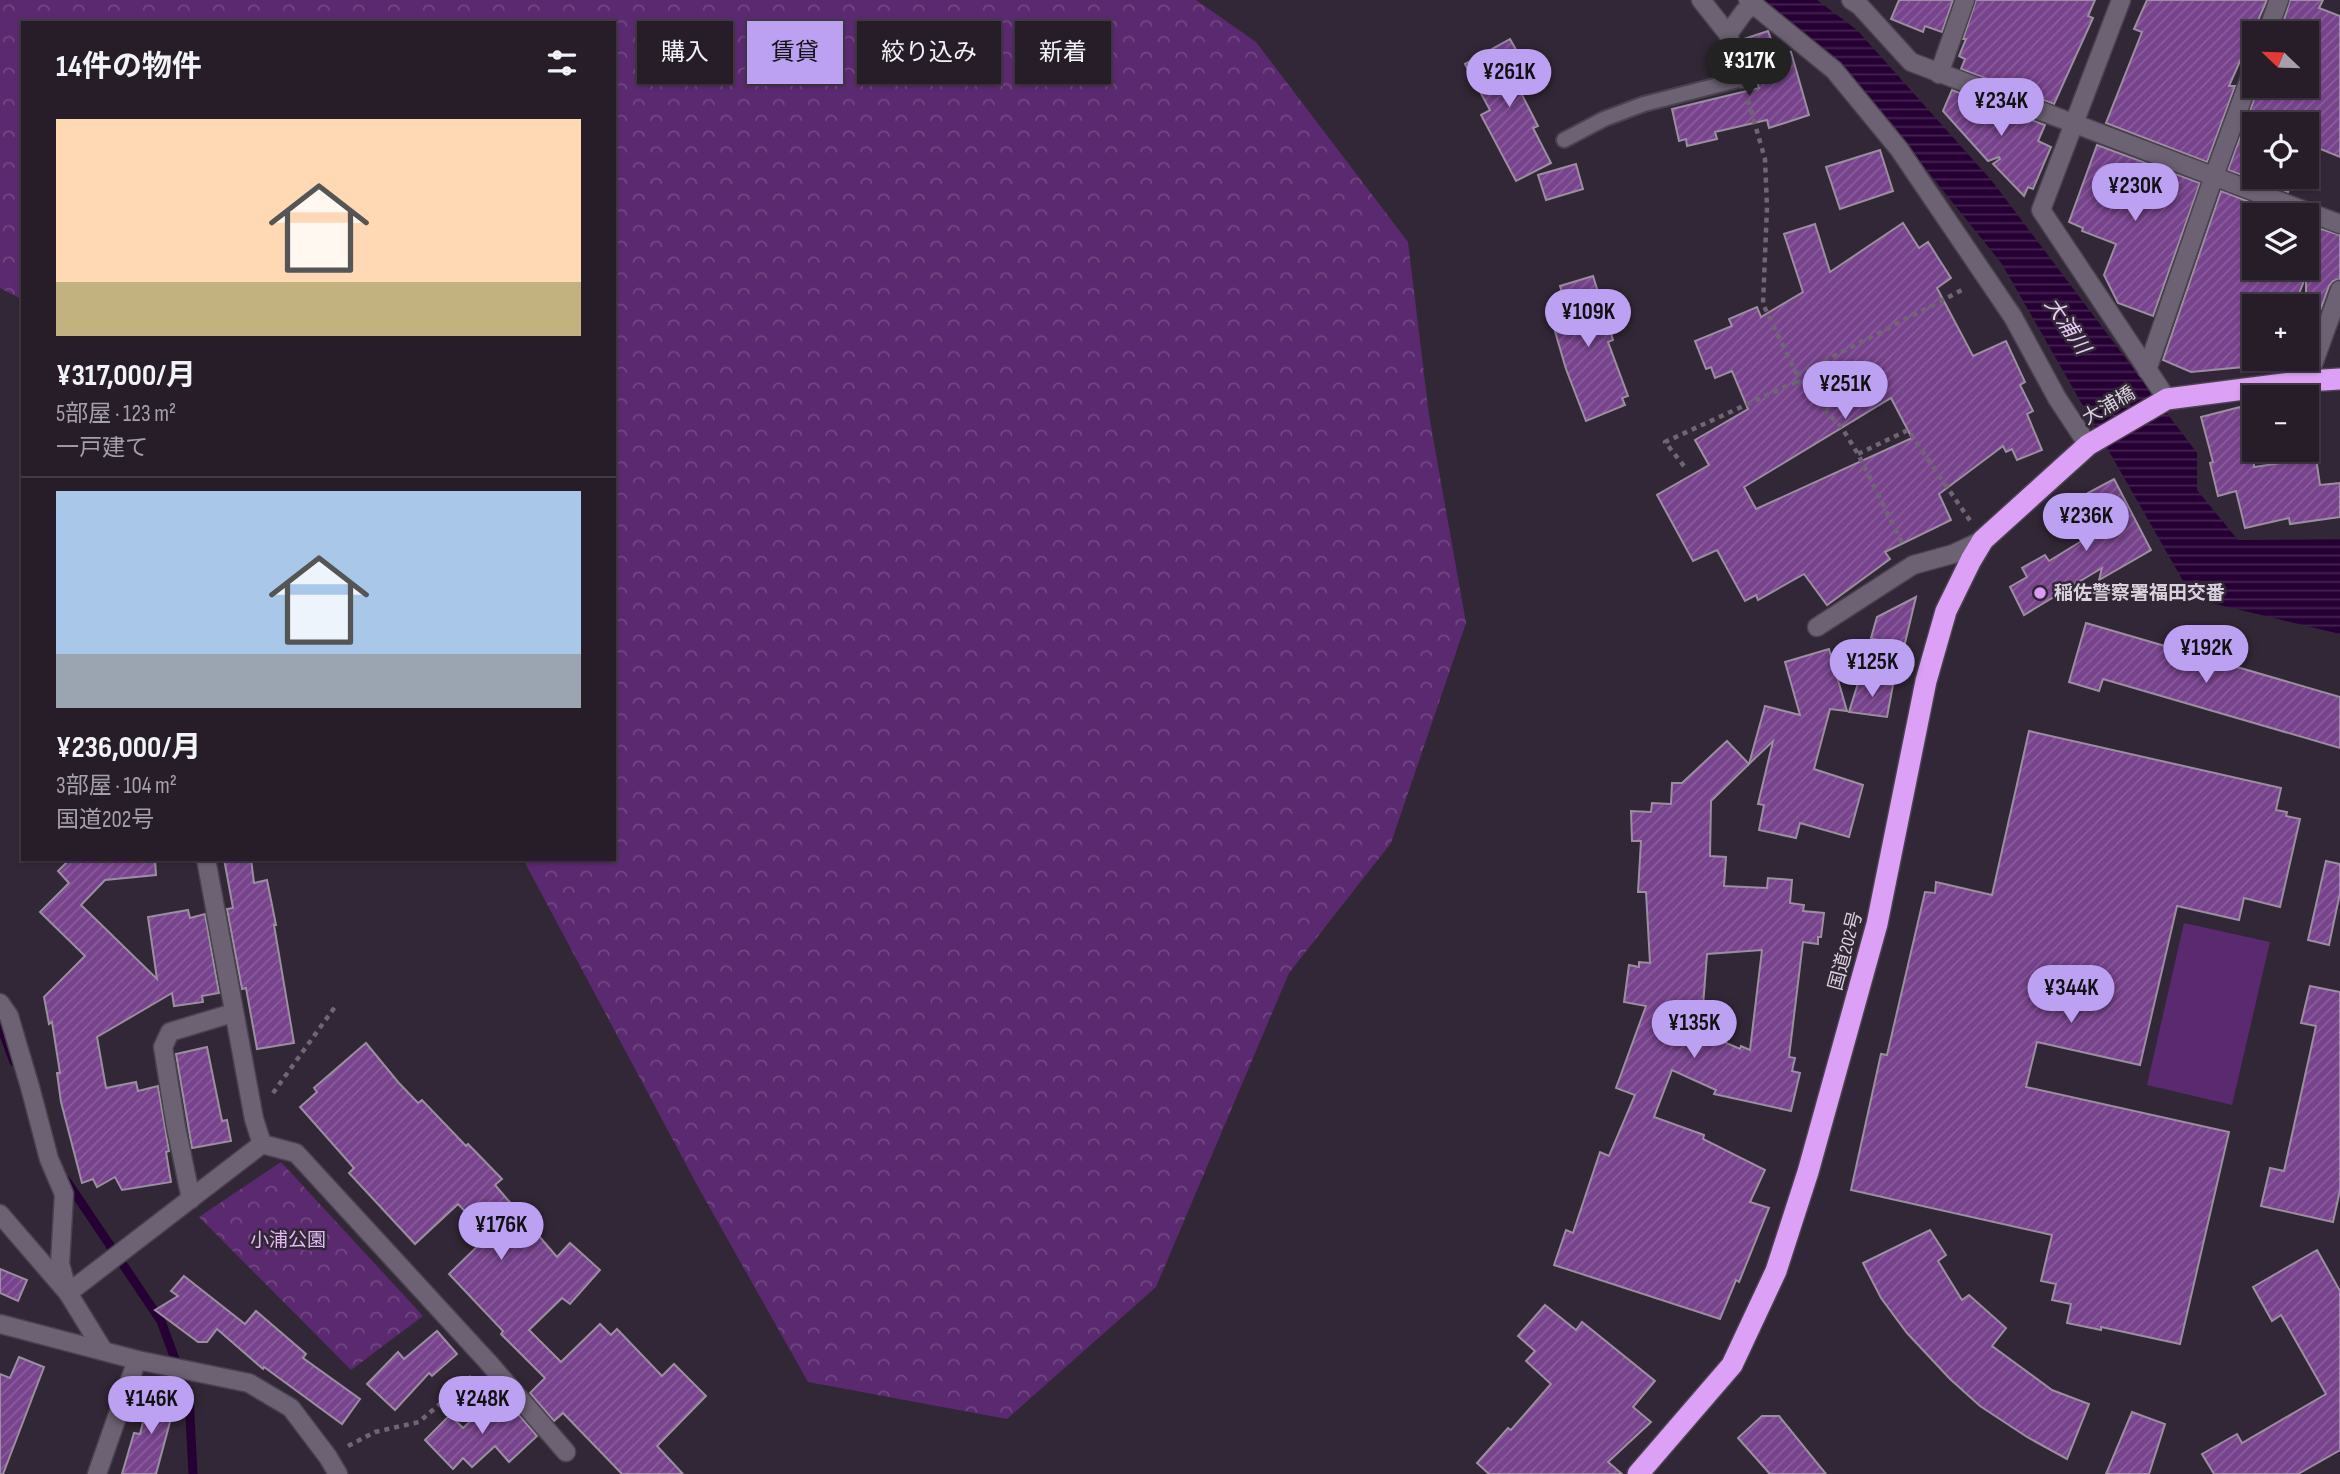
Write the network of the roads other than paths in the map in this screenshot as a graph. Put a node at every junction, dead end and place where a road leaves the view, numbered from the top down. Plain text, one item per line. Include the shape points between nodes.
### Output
1 (1701, 0) edge
2 (1851, 0) edge
3 (1965, 0) edge
4 (2121, 0) edge
5 (2279, 0) edge
6 (1751, 2) edge
7 (2271, 21) edge
8 (1728, 34) junction
9 (1939, 74) junction
10 (1742, 79) joint
11 (2243, 98) edge
12 (2075, 124) junction
13 (1564, 140) dead end
14 (2214, 176) junction
15 (2340, 224) edge
16 (2340, 290) edge
17 (2147, 370) junction
18 (2340, 379) edge
19 (2307, 381) junction
20 (2160, 403) junction
21 (2088, 445) junction
22 (1983, 540) junction
23 (1816, 627) dead end
24 (206, 861) edge
25 (0, 1003) edge
26 (233, 1013) junction
27 (262, 1144) junction
28 (191, 1199) junction
29 (0, 1214) edge
30 (68, 1293) junction
31 (0, 1324) edge
32 (103, 1350) junction
33 (137, 1360) junction
34 (566, 1452) dead end
35 (97, 1474) edge
36 (338, 1474) edge
37 (1638, 1474) edge

1 - 8 street
2 - 9 street via 1911,62
3 - 9 street
4 - 12 street
5 - 7 street
6 - 8 street
6 - 21 street via 1834,70 1899,149 2013,317
8 - 10 street
9 - 12 street
10 - 13 lane via 1644,104
11 - 14 street
12 - 14 street
12 - 17 street via 2041,211
14 - 15 street
14 - 17 street
16 - 19 street
17 - 20 street
18 - 19 highway
19 - 20 highway
20 - 21 highway, 大浦橋
21 - 22 highway, 国道202号
22 - 23 street via 1913,565
22 - 37 highway, 国道202号 via 1946,611 1929,670 1877,924 1776,1271 1732,1365
24 - 26 street
25 - 30 street via 9,1016 49,1159 64,1194 60,1264
26 - 27 street
26 - 28 street via 170,1032 163,1047
27 - 28 street
27 - 34 street via 296,1153
28 - 30 street
29 - 30 street
30 - 32 street
31 - 32 street
32 - 33 street
33 - 35 street
33 - 36 street via 249,1383 290,1408

